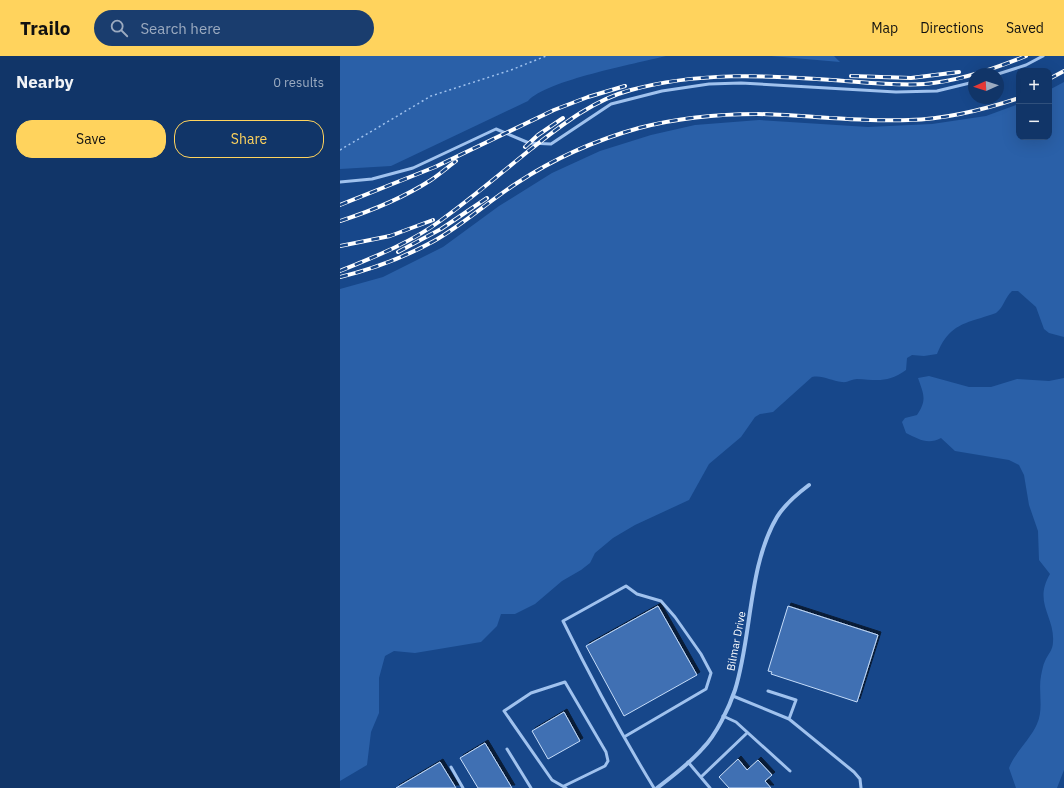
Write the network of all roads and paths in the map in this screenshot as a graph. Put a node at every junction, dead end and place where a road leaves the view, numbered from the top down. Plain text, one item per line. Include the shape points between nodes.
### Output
1 (546, 56) edge
2 (1043, 56) edge
3 (1004, 72) edge
4 (968, 83) edge
5 (340, 150) edge
6 (340, 182) edge
7 (809, 485) dead end
8 (768, 691) dead end
9 (733, 696) junction
10 (723, 716) junction
11 (789, 719) junction
12 (747, 733) junction
13 (624, 737) junction
14 (507, 748) dead end
15 (688, 762) junction
16 (451, 767) dead end
17 (790, 771) dead end
18 (701, 777) junction
19 (565, 787) edge
20 (463, 788) edge
21 (531, 788) edge
22 (654, 788) edge
23 (657, 788) edge
24 (710, 788) edge
25 (861, 788) edge

1 - 5 path via 431,96
2 - 3 lane
4 - 6 lane via 937,91 896,92 740,83 709,84 662,91 611,104 551,144 529,143 496,129 413,168 372,180
7 - 9 street, Bilmar Drive via 794,497 778,516 767,536 758,568 742,662
8 - 11 lane via 796,700
9 - 10 street, Bilmar Drive
9 - 11 lane
10 - 12 lane via 736,722
10 - 15 street, Bilmar Drive via 704,748
11 - 25 lane via 854,772 860,779
12 - 17 lane
12 - 18 lane
13 - 13 lane via 563,621 626,586 637,594 660,601 675,617 711,672 706,688
13 - 22 lane
14 - 21 lane
15 - 18 lane
15 - 23 street, Bilmar Drive
16 - 20 lane
18 - 24 lane
19 - 19 lane via 604,766 608,761 606,752 566,682 531,693 504,711 552,780

